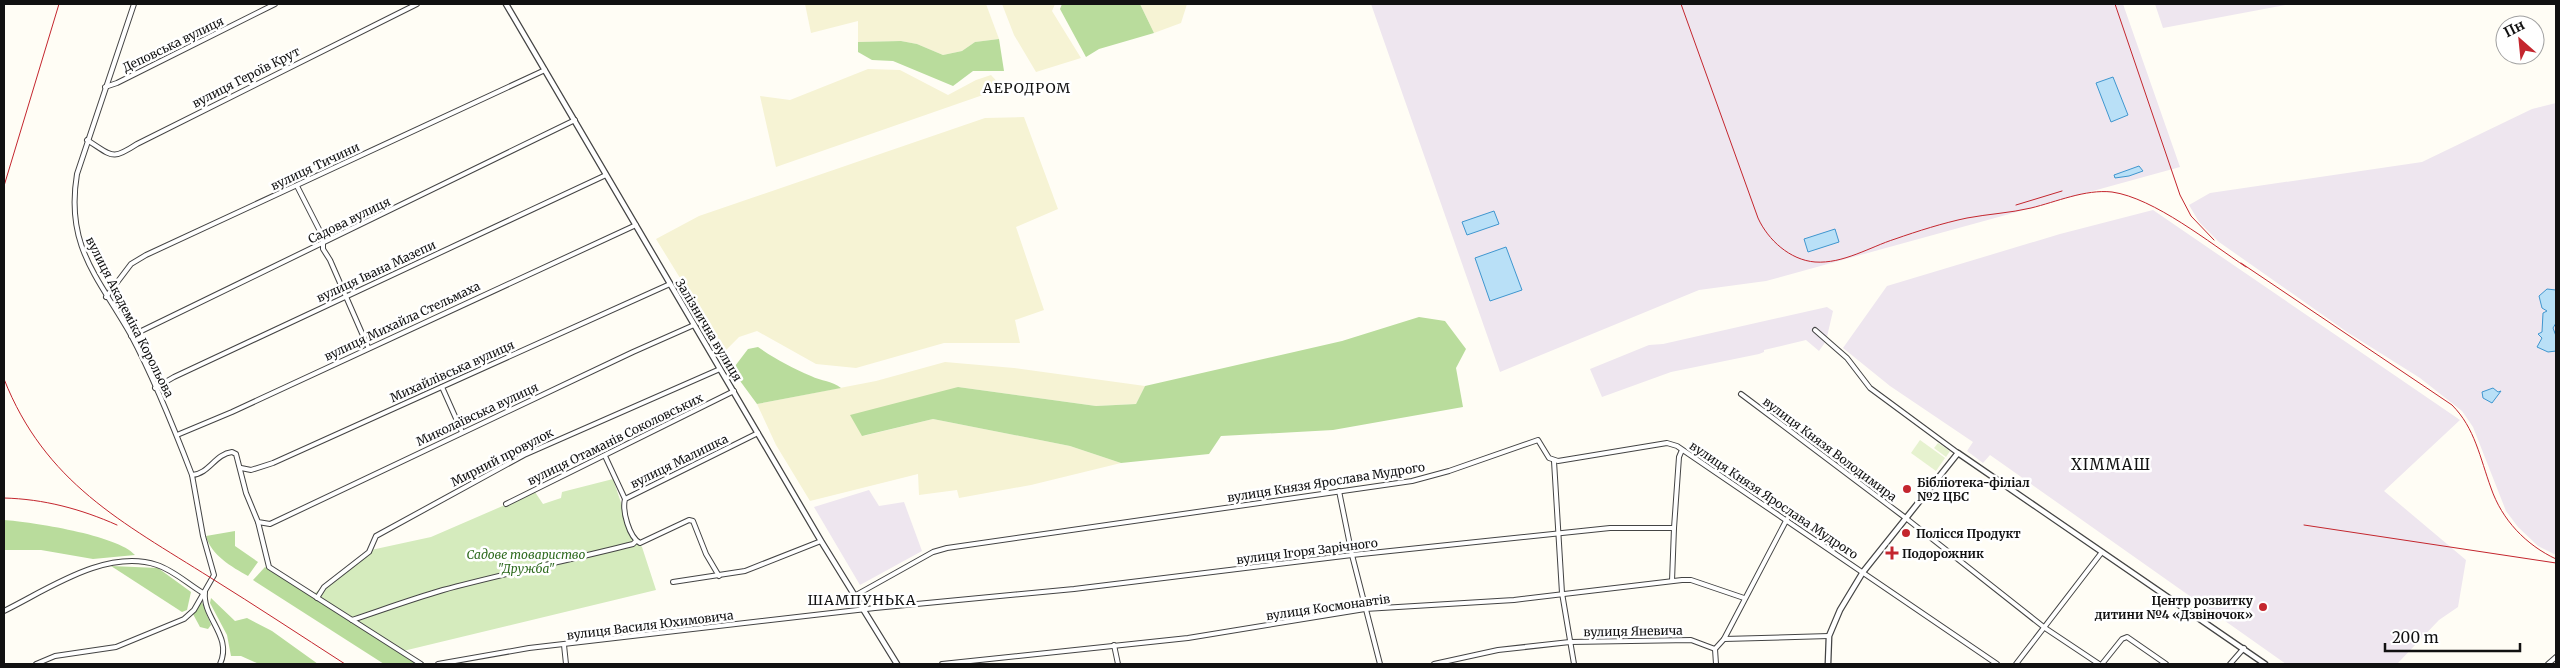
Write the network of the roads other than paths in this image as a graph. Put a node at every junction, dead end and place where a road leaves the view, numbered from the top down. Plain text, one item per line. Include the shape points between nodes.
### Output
1 (134, 4) edge
2 (275, 4) edge
3 (417, 4) edge
4 (506, 4) edge
5 (545, 70) junction
6 (106, 87) junction
7 (575, 120) junction
8 (87, 140) junction
9 (606, 175) junction
10 (297, 186) junction
11 (636, 225) junction
12 (322, 244) junction
13 (670, 284) junction
14 (345, 296) junction
15 (106, 297) junction
16 (694, 325) junction
17 (1815, 330) dead end
18 (131, 336) junction
19 (368, 347) junction
20 (720, 369) junction
21 (442, 387) junction
22 (156, 388) junction
23 (734, 391) junction
24 (1741, 394) dead end
25 (462, 432) junction
26 (758, 433) junction
27 (177, 435) junction
28 (1682, 450) junction
29 (1958, 453) junction
30 (605, 456) junction
31 (1554, 461) junction
32 (241, 468) junction
33 (192, 475) junction
34 (1339, 491) junction
35 (625, 499) junction
36 (506, 504) dead end
37 (1787, 519) junction
38 (1907, 519) junction
39 (258, 522) junction
40 (1674, 528) junction
41 (1558, 534) junction
42 (636, 541) junction
43 (821, 541) junction
44 (2102, 552) junction
45 (1352, 555) junction
46 (1863, 572) junction
47 (719, 576) junction
48 (1672, 581) junction
49 (673, 582) dead end
50 (203, 593) junction
51 (1562, 593) junction
52 (856, 595) junction
53 (317, 598) junction
54 (1744, 598) junction
55 (1365, 609) junction
56 (864, 610) junction
57 (4, 611) edge
58 (352, 620) junction
59 (2045, 628) junction
60 (1829, 636) junction
61 (1724, 639) junction
62 (1570, 642) junction
63 (564, 645) junction
64 (1114, 645) junction
65 (2244, 648) junction
66 (1715, 649) junction
67 (2556, 656) edge
68 (36, 664) edge
69 (220, 664) edge
70 (422, 664) edge
71 (438, 664) edge
72 (566, 664) edge
73 (897, 664) edge
74 (942, 664) edge
75 (1118, 664) edge
76 (1380, 664) edge
77 (1434, 664) edge
78 (1574, 664) edge
79 (1716, 664) edge
80 (1828, 664) edge
81 (1997, 664) edge
82 (2016, 664) edge
83 (2101, 664) edge
84 (2166, 664) edge
85 (2230, 664) edge
86 (2266, 664) edge
87 (2548, 664) edge

1 - 6 street, вулиця Академіка Корольова
2 - 6 street, Деповська вулиця
3 - 8 street, вулиця Героїв Крут via 137,144 122,155 110,155
4 - 5 street, Залізнична вулиця
5 - 7 street, Залізнична вулиця
5 - 10 street, вулиця Тичини
6 - 8 street, вулиця Академіка Корольова
7 - 9 street, Залізнична вулиця
7 - 12 street, Садова вулиця
8 - 15 street, вулиця Академіка Корольова via 73,198 74,216 83,252
9 - 11 street, Залізнична вулиця
9 - 14 street, вулиця Івана Мазепи
10 - 12 street via 323,237
10 - 15 street, вулиця Тичини via 131,264
11 - 13 street, Залізнична вулиця
11 - 19 street, вулиця Михайла Стельмаха
12 - 14 street
12 - 18 street, Садова вулиця
13 - 16 street, Залізнична вулиця
13 - 21 street, Михайлівська вулиця
14 - 19 street
14 - 22 street, вулиця Івана Мазепи
15 - 18 street, вулиця Академіка Корольова
16 - 20 street, Залізнична вулиця
16 - 25 street, Миколаївська вулиця
17 - 29 street via 1847,358 1870,388
18 - 22 street, вулиця Академіка Корольова
19 - 27 street, вулиця Михайла Стельмаха
20 - 23 street, Залізнична вулиця
20 - 53 street, Мирний провулок via 524,455 376,536 369,552 324,587
21 - 25 street
21 - 32 street, Михайлівська вулиця via 267,465 251,470
22 - 27 street, вулиця Академіка Корольова
23 - 26 street, Залізнична вулиця
23 - 30 street, вулиця Отаманів Соколовських
24 - 38 street, вулиця Князя Володимира
25 - 39 street, Миколаївська вулиця via 270,524
26 - 35 street, вулиця Малишка
26 - 43 street, Залізнична вулиця
27 - 33 street, вулиця Академіка Корольова
28 - 31 street, вулиця Князя Ярослава Мудрого via 1672,444 1660,443
28 - 37 street, вулиця Князя Ярослава Мудрого
28 - 40 street
29 - 38 street
29 - 44 street
30 - 35 street
30 - 36 street, вулиця Отаманів Соколовських
31 - 34 street, вулиця Князя Ярослава Мудрого via 1538,440 1430,477
31 - 41 street
32 - 33 street via 239,459 232,452 220,456 200,474
32 - 39 street via 246,493
33 - 50 street, вулиця Академіка Корольова via 202,536 214,570
34 - 45 street
34 - 52 street, вулиця Князя Ярослава Мудрого via 947,548 933,552
35 - 42 street, вулиця Малишка via 625,512
37 - 46 street, вулиця Князя Ярослава Мудрого
37 - 54 street
38 - 46 street
38 - 59 street, вулиця Князя Володимира
39 - 53 street via 269,567
40 - 41 street, вулиця Ігоря Зарічного via 1610,528
40 - 48 street
41 - 45 street, вулиця Ігоря Зарічного
41 - 51 street
42 - 47 street via 645,542 689,520 693,521
42 - 58 street via 549,566 443,590
43 - 47 street via 745,570
43 - 52 street, Залізнична вулиця
44 - 59 street
44 - 65 street
45 - 55 street
45 - 56 street, вулиця Ігоря Зарічного via 1074,589
46 - 60 street
46 - 81 street, вулиця Князя Ярослава Мудрого
47 - 49 street
48 - 51 street, вулиця Космонавтів
48 - 54 street, вулиця Космонавтів via 1691,580
50 - 57 street via 159,565 105,564 40,591
50 - 68 street via 194,610 184,619 116,648 55,656
50 - 69 street via 224,645
51 - 55 street, вулиця Космонавтів via 1463,605
51 - 62 street
52 - 56 street, Залізнична вулиця
53 - 58 street
54 - 61 street
55 - 64 street, вулиця Космонавтів via 1188,638
55 - 76 street
56 - 63 street, вулиця Василя Юхимовича
56 - 73 street, Залізнична вулиця
58 - 70 street
59 - 82 street
59 - 83 street, вулиця Князя Володимира
60 - 61 street
60 - 80 street
61 - 66 street
62 - 66 street, вулиця Яневича via 1691,640
62 - 77 street, вулиця Яневича via 1498,650
62 - 78 street
63 - 71 street, вулиця Василя Юхимовича
63 - 72 street
64 - 74 street, вулиця Космонавтів
64 - 75 street
65 - 85 street
65 - 86 street
66 - 79 street
67 - 87 street
83 - 84 street via 2127,637

